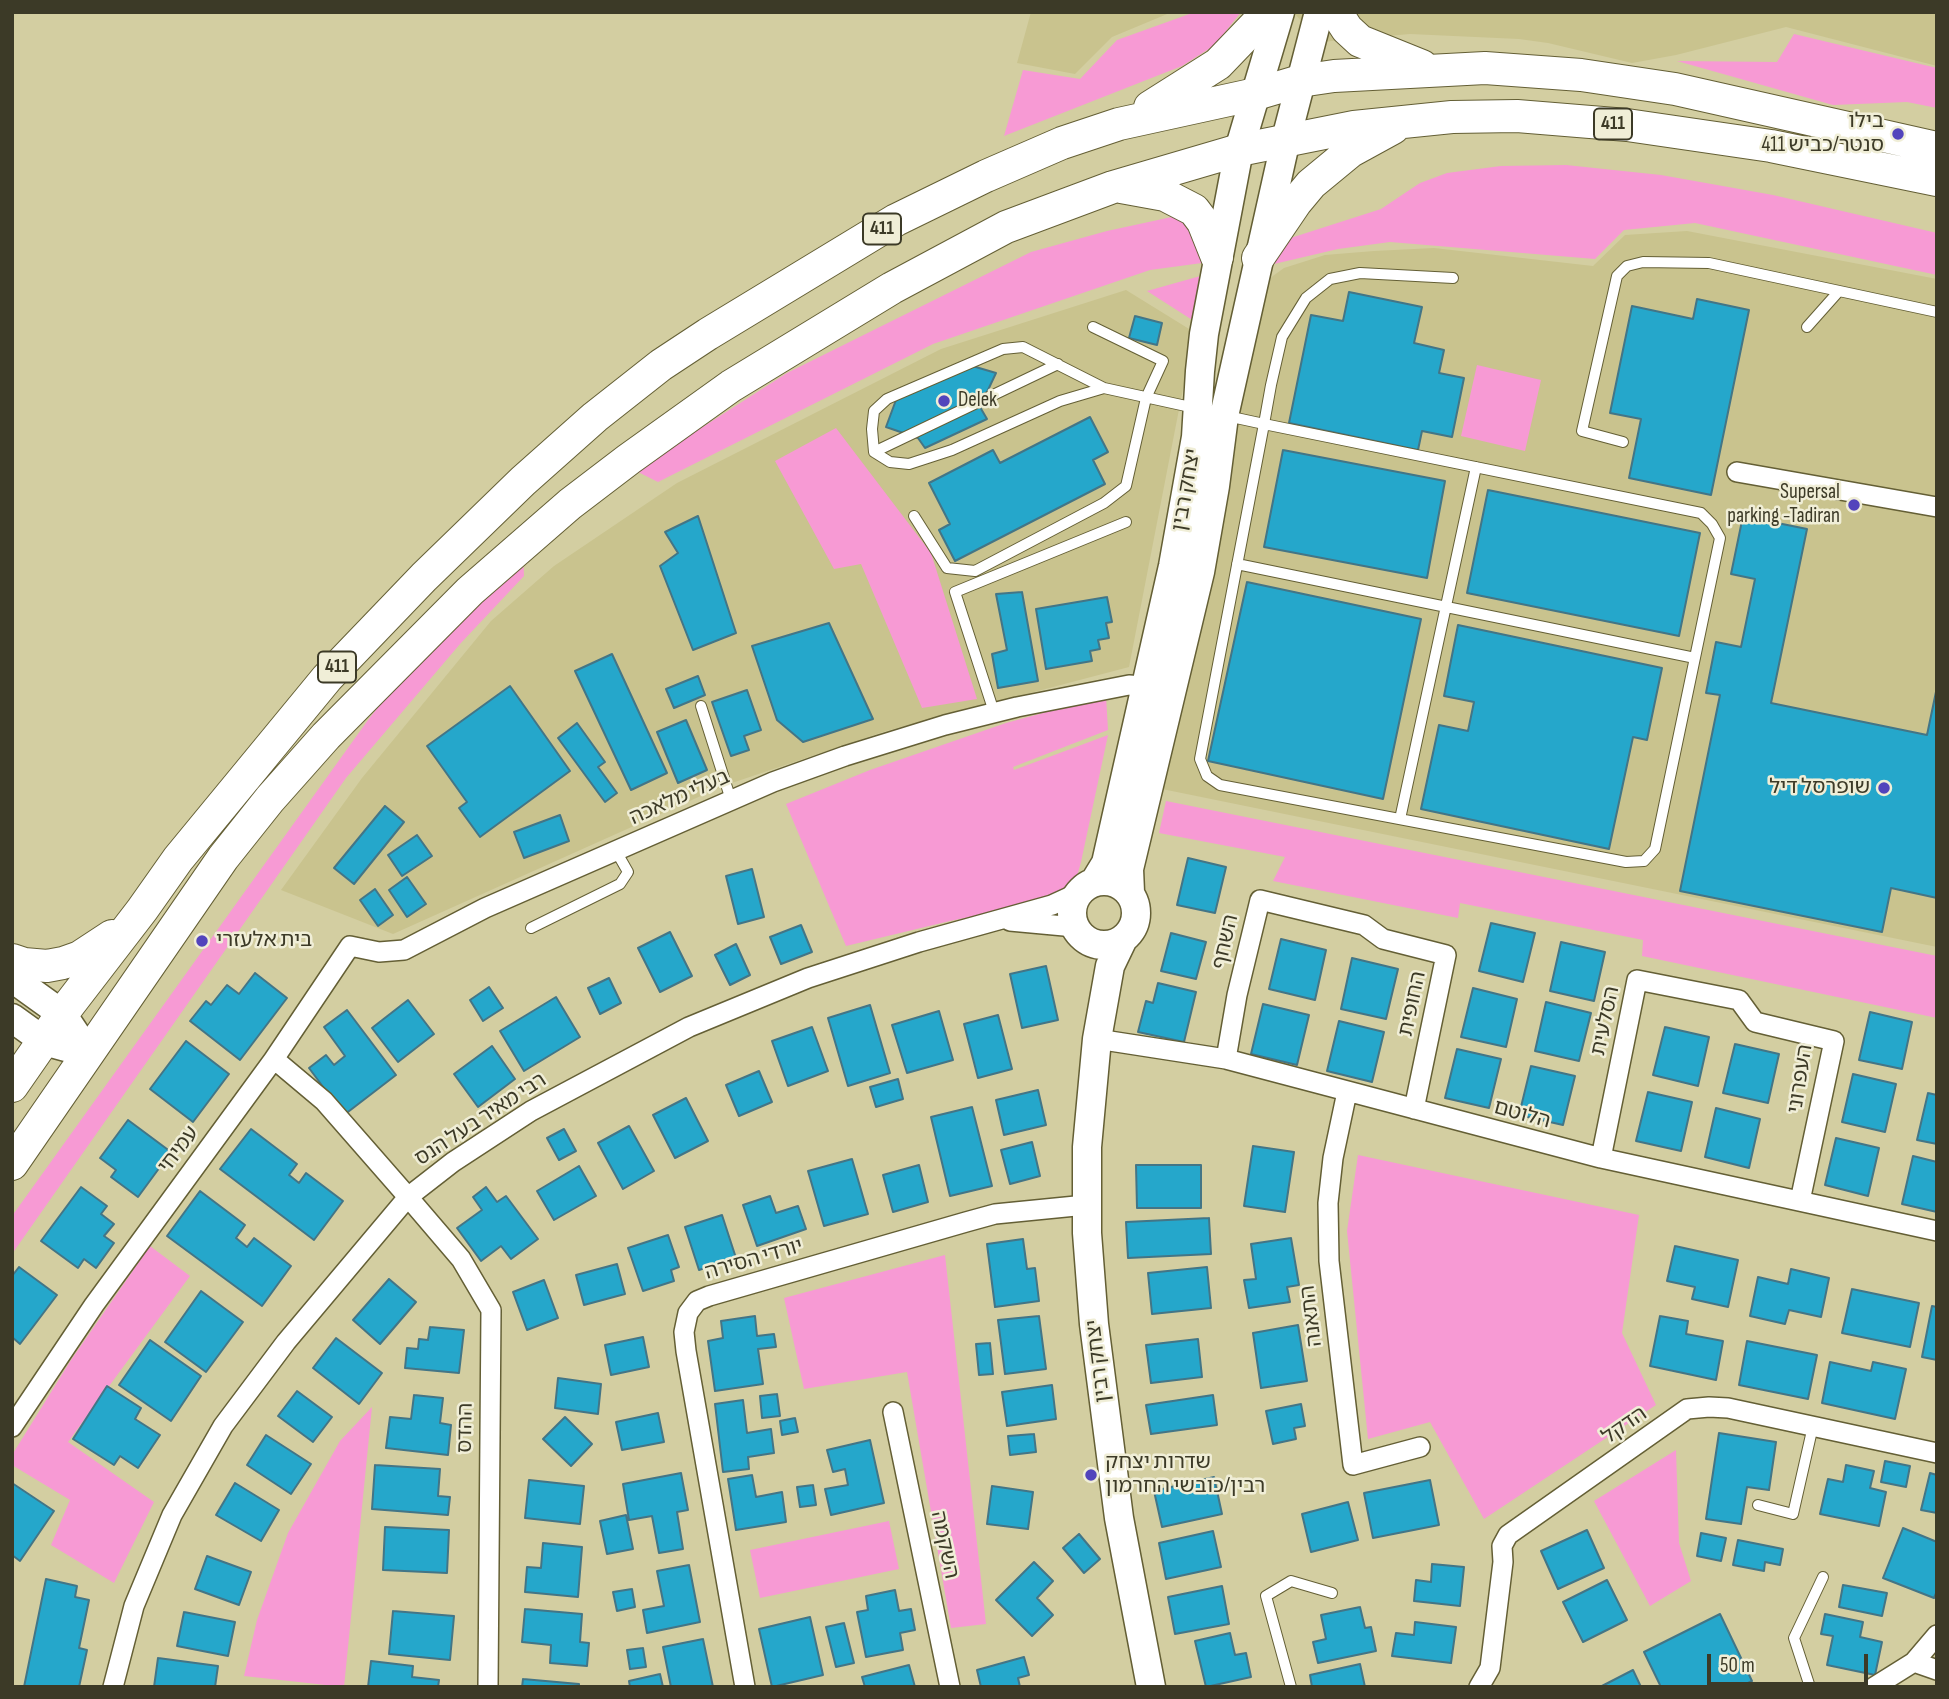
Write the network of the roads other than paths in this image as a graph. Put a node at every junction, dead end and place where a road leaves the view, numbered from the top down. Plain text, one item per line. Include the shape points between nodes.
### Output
1 (1268, 12) edge
2 (1280, 12) edge
3 (1319, 12) edge
4 (1336, 12) edge
5 (1433, 70) junction
6 (1300, 82) junction
7 (1256, 94) junction
8 (1406, 120) junction
9 (1119, 124) junction
10 (1286, 139) junction
11 (1937, 148) edge
12 (1238, 150) junction
13 (1937, 180) edge
14 (1113, 187) junction
15 (1217, 257) junction
16 (1258, 258) junction
17 (1453, 278) dead end
18 (1839, 291) junction
19 (1937, 312) edge
20 (1093, 327) dead end
21 (1807, 327) dead end
22 (1058, 365) junction
23 (1104, 388) junction
24 (1146, 398) junction
25 (1210, 412) junction
26 (1264, 425) junction
27 (1623, 442) dead end
28 (874, 452) junction
29 (1476, 467) junction
30 (1737, 472) dead end
31 (1937, 507) edge
32 (914, 516) dead end
33 (1126, 522) dead end
34 (1237, 564) junction
35 (1446, 607) junction
36 (1695, 658) junction
37 (1159, 687) junction
38 (701, 706) dead end
39 (994, 712) junction
40 (731, 800) junction
41 (1400, 819) junction
42 (616, 851) junction
43 (1086, 888) junction
44 (1130, 892) junction
45 (142, 910) junction
46 (1002, 920) junction
47 (1364, 925) joint
48 (531, 928) dead end
49 (1084, 935) junction
50 (1122, 941) junction
51 (12, 960) edge
52 (12, 978) edge
53 (62, 1014) junction
54 (12, 1018) edge
55 (1755, 1022) joint
56 (1098, 1036) junction
57 (44, 1041) junction
58 (89, 1054) junction
59 (274, 1059) junction
60 (1226, 1059) junction
61 (12, 1086) edge
62 (1347, 1093) junction
63 (1414, 1109) junction
64 (1601, 1158) junction
65 (12, 1164) edge
66 (408, 1197) junction
67 (1800, 1201) junction
68 (1086, 1205) junction
69 (1937, 1231) edge
70 (893, 1412) dead end
71 (1814, 1426) junction
72 (12, 1427) edge
73 (1420, 1447) dead end
74 (1937, 1453) edge
75 (1758, 1505) dead end
76 (1823, 1577) dead end
77 (1332, 1592) dead end
78 (1937, 1636) edge
79 (1914, 1662) junction
80 (1937, 1670) edge
81 (113, 1687) edge
82 (488, 1687) edge
83 (745, 1687) edge
84 (950, 1687) edge
85 (1151, 1687) edge
86 (1291, 1687) edge
87 (1479, 1687) edge
88 (1810, 1687) edge
89 (1874, 1687) edge

1 - 9 main road via 1219,64
2 - 7 street, יצחק רבין
3 - 6 street, יצחק רבין
4 - 5 main road via 1360,41
5 - 6 main road, 411
5 - 11 main road, 411 via 1485,68 1625,80
6 - 7 main road, 411
6 - 10 street, יצחק רבין
7 - 9 main road, 411
7 - 12 street, יצחק רבין
8 - 10 main road, 411
8 - 13 main road, 411 via 1517,116 1627,125 1770,146
8 - 16 main road via 1351,151 1321,175 1296,202
9 - 45 main road, 411 via 986,176 896,220 708,334 595,417 424,577 327,678 178,859
10 - 12 main road, 411
10 - 16 street, יצחק רבין
12 - 14 main road, 411
12 - 15 street, יצחק רבין
14 - 15 main road via 1165,195 1189,206 1203,222
14 - 58 main road, 411 via 1006,227 788,350 629,459 522,545 415,645 270,799 223,858
15 - 25 street, יצחק רבין via 1203,346
16 - 25 street, יצחק רבין
17 - 26 lane via 1360,273 1330,279 1306,298 1282,337
18 - 19 lane
18 - 21 lane
18 - 27 lane via 1709,263 1643,261 1627,266 1617,276 1581,431
20 - 24 lane via 1163,361
22 - 23 lane
22 - 28 lane
22 - 28 lane via 1023,347 1003,349 887,399 874,411
23 - 24 lane
23 - 28 lane via 1060,401 952,450 909,464 890,462
24 - 25 lane
24 - 32 lane via 1126,486 1104,503 975,571 947,568
25 - 26 lane
25 - 37 street, יצחק רבין via 1215,486 1200,572
26 - 29 lane
26 - 34 lane
29 - 35 lane
29 - 36 lane via 1702,513 1720,538
30 - 31 street
33 - 39 lane via 956,592
34 - 35 lane
34 - 41 lane via 1200,759 1207,776 1220,785
35 - 36 lane
35 - 41 lane
36 - 41 lane via 1655,849 1644,861 1626,862
37 - 39 street, בעלי מלאכה via 1106,689
37 - 43 street, יצחק רבין via 1106,863
37 - 44 street, יצחק רבין via 1129,869
38 - 40 lane
39 - 40 street, בעלי מלאכה via 845,756
40 - 42 street, בעלי מלאכה
42 - 48 lane via 628,872 620,884
42 - 59 street, בעלי מלאכה via 485,908 404,950 379,952 350,946
43 - 44 street via 1106,880
43 - 46 street, רבי מאיר בעל הנס via 1052,905
43 - 49 street via 1072,915
44 - 50 street via 1136,917
45 - 51 main road via 80,957 47,966
45 - 53 main road, 411
46 - 49 street, רבי מאיר בעל הנס
46 - 66 street, רבי מאיר בעל הנס via 808,978 689,1027 531,1111
47 - 60 street, השחף via 1259,900
47 - 63 street, החופית via 1383,939 1446,955
49 - 50 street via 1103,946
49 - 56 street, יצחק רבין
50 - 56 street, יצחק רבין via 1110,966
52 - 53 street
53 - 57 main road, 411
53 - 58 street
54 - 57 street
55 - 64 street, הסלעית via 1739,1000 1637,979
55 - 67 street, העפרוני via 1834,1041
56 - 60 street, הלוטם
56 - 68 street, יצחק רבין
57 - 58 street
57 - 61 main road, 411
58 - 65 main road, 411
59 - 66 street via 324,1101
59 - 72 street, עמיחי via 94,1305
60 - 62 street, הלוטם
62 - 63 street, הלוטם
62 - 73 street, התאנה via 1333,1158 1328,1227 1353,1465
63 - 64 street, הלוטם
64 - 67 street, הלוטם
66 - 81 street, רבי מאיר בעל הנס via 286,1342 223,1426 172,1515 134,1606
66 - 82 street, ההדס via 461,1259 491,1310
67 - 69 street, הלוטם
68 - 83 street, יורדי הסירה via 995,1214 709,1296 697,1301 688,1313 686,1351
68 - 85 street, יצחק רבין via 1105,1418
70 - 84 street, השקמה
71 - 74 street, הדקל
71 - 75 lane via 1793,1514
71 - 87 street, הדקל via 1728,1408 1688,1409 1508,1535 1502,1546 1490,1668
76 - 88 lane via 1794,1638
77 - 86 lane via 1291,1581 1266,1596
78 - 79 street
79 - 80 street
79 - 89 street

